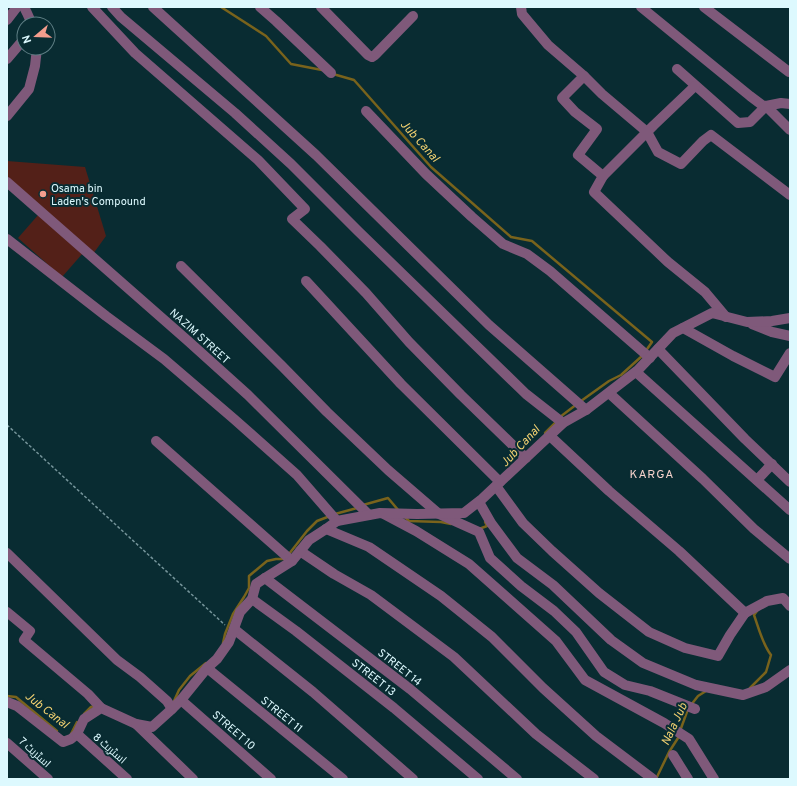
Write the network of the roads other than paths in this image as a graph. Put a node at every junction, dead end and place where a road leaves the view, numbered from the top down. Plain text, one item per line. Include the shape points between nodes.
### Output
1 (17, 7) edge
2 (24, 7) edge
3 (92, 7) edge
4 (112, 7) edge
5 (153, 7) edge
6 (260, 7) edge
7 (321, 7) edge
8 (520, 7) edge
9 (641, 7) edge
10 (704, 7) edge
11 (29, 16) edge
12 (414, 16) dead end
13 (7, 20) edge
14 (16, 48) edge
15 (36, 56) edge
16 (7, 59) edge
17 (677, 69) dead end
18 (789, 72) edge
19 (331, 73) dead end
20 (584, 76) junction
21 (695, 86) junction
22 (790, 104) edge
23 (766, 106) junction
24 (366, 111) dead end
25 (7, 116) edge
26 (790, 130) edge
27 (647, 132) junction
28 (603, 176) junction
29 (7, 182) edge
30 (790, 195) edge
31 (7, 239) edge
32 (181, 266) dead end
33 (306, 281) dead end
34 (726, 317) junction
35 (790, 318) edge
36 (747, 322) junction
37 (683, 328) junction
38 (790, 336) edge
39 (658, 349) junction
40 (790, 353) edge
41 (650, 358) junction
42 (636, 372) junction
43 (609, 393) junction
44 (586, 410) junction
45 (563, 423) junction
46 (550, 436) junction
47 (156, 441) dead end
48 (526, 458) junction
49 (772, 464) junction
50 (757, 480) junction
51 (790, 482) edge
52 (498, 484) junction
53 (479, 502) junction
54 (790, 510) edge
55 (380, 512) junction
56 (439, 514) junction
57 (369, 515) junction
58 (337, 521) junction
59 (326, 529) junction
60 (300, 551) junction
61 (7, 553) edge
62 (790, 559) edge
63 (292, 561) junction
64 (265, 578) junction
65 (252, 598) junction
66 (790, 606) edge
67 (7, 612) edge
68 (745, 613) junction
69 (233, 630) junction
70 (207, 668) junction
71 (790, 670) edge
72 (181, 700) junction
73 (7, 702) edge
74 (102, 708) junction
75 (172, 709) junction
76 (695, 709) dead end
77 (136, 724) junction
78 (77, 734) junction
79 (7, 743) edge
80 (674, 755) dead end
81 (48, 779) edge
82 (127, 779) edge
83 (193, 779) edge
84 (270, 779) edge
85 (342, 779) edge
86 (413, 779) edge
87 (478, 779) edge
88 (517, 779) edge
89 (594, 779) edge
90 (653, 779) edge
91 (688, 779) edge
92 (714, 779) edge

1 - 13 street
2 - 11 street
3 - 48 street via 135,53 258,160 304,209 292,219 361,288 409,342
4 - 45 street via 291,164 526,394
5 - 44 street via 316,154 489,325
6 - 19 street
7 - 12 street via 372,57
8 - 20 street via 522,14 548,45
9 - 23 street via 750,96
10 - 18 street
14 - 16 street
15 - 25 street via 29,90
17 - 21 street
20 - 27 street
20 - 28 street via 562,98 597,129 578,155
21 - 23 street via 738,123 750,122
21 - 27 street
22 - 23 street
23 - 26 street
24 - 41 street via 426,174 503,244 527,254 550,271
27 - 28 street
27 - 30 street via 658,152 681,164 711,135
28 - 34 street via 594,192 668,262 705,292
29 - 57 street, NAZIM STREET via 242,390
31 - 58 street via 164,359 297,474
32 - 56 street via 327,412
33 - 52 street
34 - 36 street
34 - 37 street via 712,313
35 - 36 street
36 - 38 street
37 - 39 street via 673,333
37 - 40 street via 775,376
39 - 41 street
39 - 49 street
41 - 42 street
42 - 43 street
42 - 50 street
43 - 44 street
43 - 62 street via 754,529
44 - 45 street
45 - 46 street
46 - 48 street
46 - 68 street
47 - 63 street
48 - 52 street
49 - 50 street
49 - 51 street
50 - 54 street
52 - 53 street
52 - 68 street via 527,528 600,593 649,632 685,648 718,656
53 - 56 street via 464,513
53 - 71 street via 517,558 553,585 612,640 643,663 696,685 743,695 766,687
55 - 56 street
55 - 57 street
55 - 92 street via 468,564 556,642 585,680 689,738
56 - 76 street via 479,532 490,558 554,610 576,632 604,672 625,685 650,691
57 - 58 street
58 - 59 street
59 - 60 street via 309,540
59 - 90 street via 369,547 441,596 492,637 596,736
60 - 63 street
60 - 89 street via 371,595 454,657 536,734
61 - 75 street via 117,660 167,700
63 - 64 street
64 - 65 street via 256,584
64 - 88 street, STREET 14 via 410,689
65 - 69 street via 240,612
65 - 87 street, STREET 13 via 394,708
66 - 68 street via 783,598 767,601
67 - 74 street via 30,631 24,640
69 - 70 street via 229,642
69 - 86 street via 313,692
70 - 72 street
70 - 85 street, STREET 11
72 - 75 street
72 - 84 street, STREET 10
73 - 78 street via 17,706 63,742
74 - 77 street
74 - 78 street via 84,719
75 - 77 street via 152,726
77 - 83 street
78 - 82 street, اسٹریٹ 8
79 - 81 street, اسٹریٹ 7
80 - 91 street

